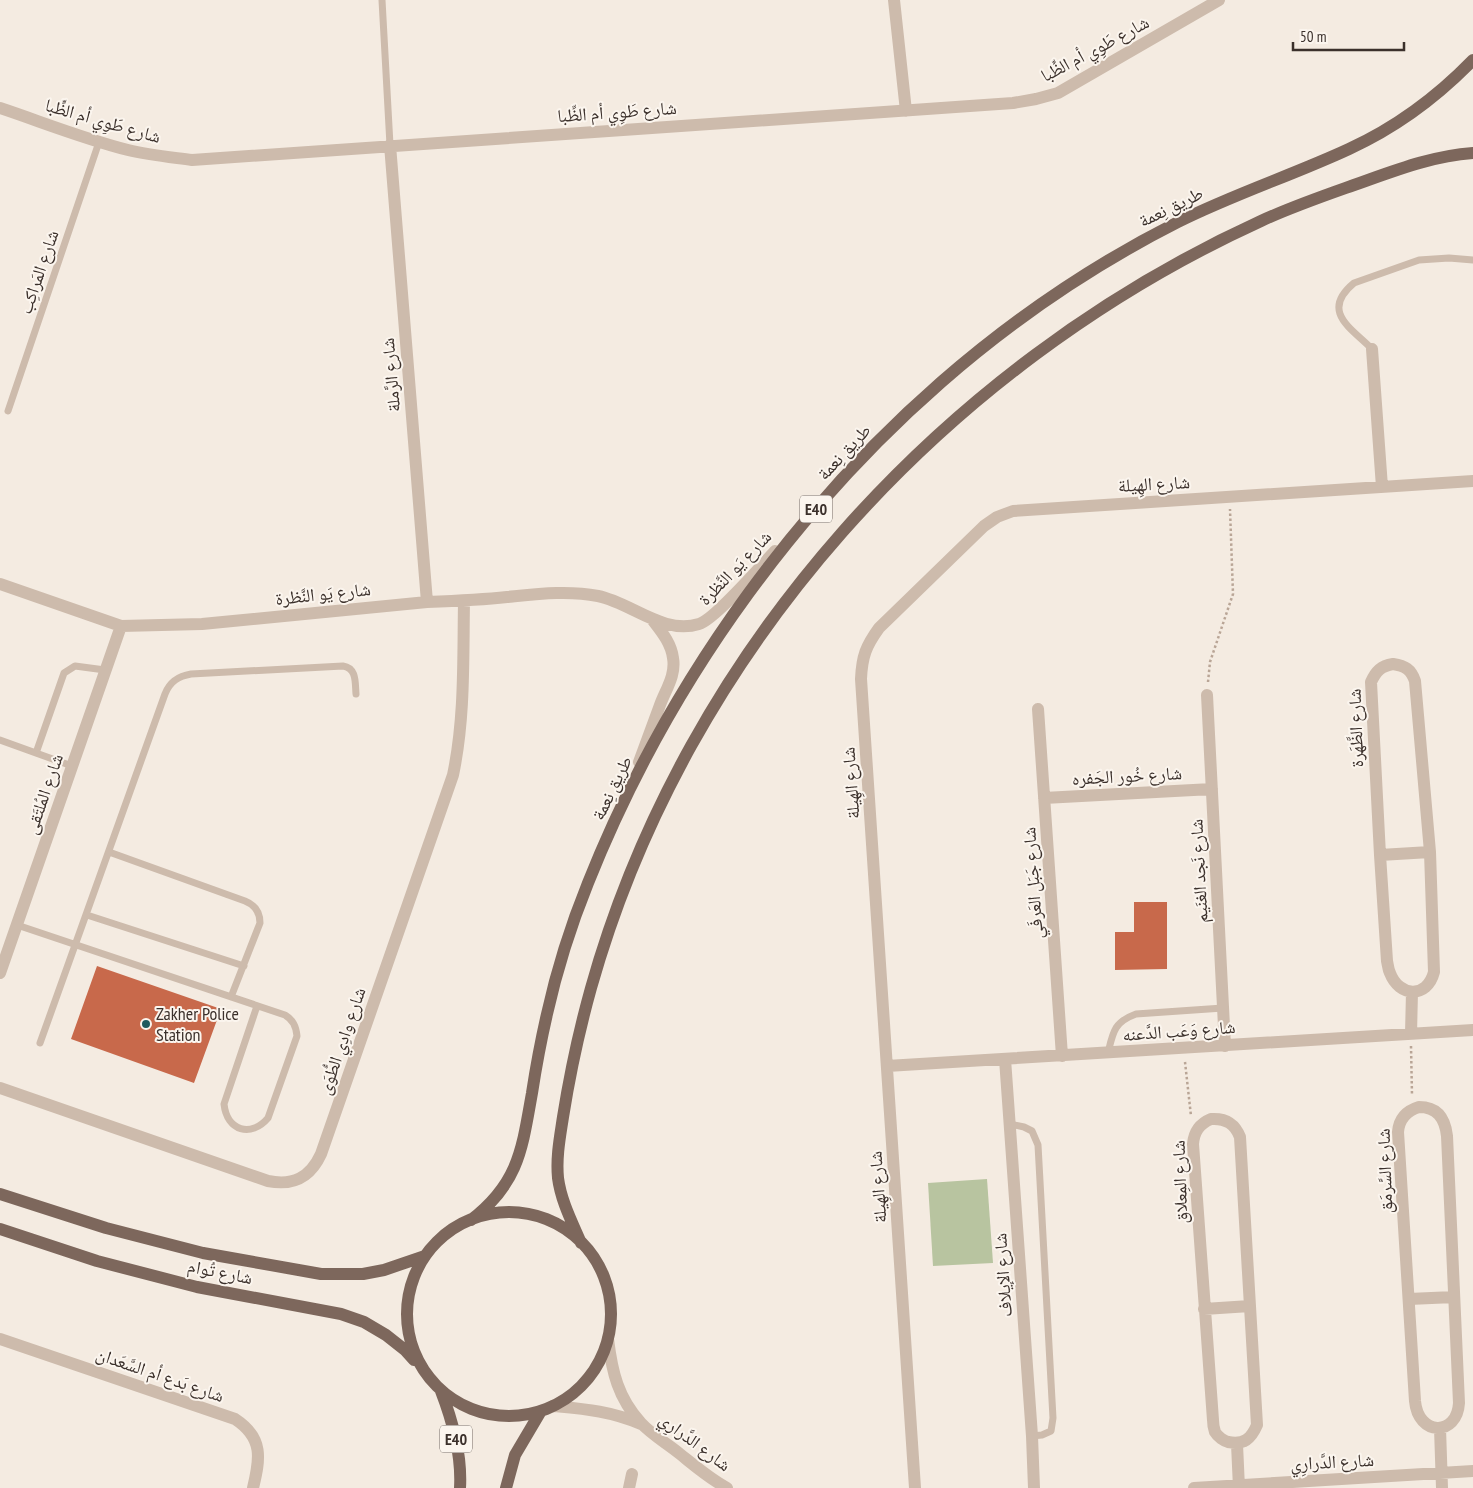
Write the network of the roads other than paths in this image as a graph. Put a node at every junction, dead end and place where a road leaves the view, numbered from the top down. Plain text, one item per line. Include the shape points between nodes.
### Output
1 (382, 0) edge
2 (894, 0) edge
3 (1219, 0) edge
4 (1473, 60) edge
5 (0, 108) edge
6 (906, 111) junction
7 (99, 142) junction
8 (390, 145) junction
9 (1473, 153) edge
10 (1473, 260) edge
11 (1372, 349) joint
12 (8, 411) dead end
13 (1473, 481) edge
14 (1382, 487) junction
15 (807, 519) junction
16 (0, 584) edge
17 (464, 601) junction
18 (427, 602) junction
19 (651, 618) junction
20 (120, 626) junction
21 (105, 670) junction
22 (356, 694) dead end
23 (1207, 695) road end
24 (1038, 709) dead end
25 (0, 740) edge
26 (36, 753) junction
27 (72, 766) junction
28 (1212, 789) junction
29 (1044, 798) junction
30 (625, 799) junction
31 (108, 852) junction
32 (1430, 852) junction
33 (1380, 855) junction
34 (86, 915) junction
35 (17, 925) junction
36 (76, 945) junction
37 (244, 966) junction
38 (0, 972) edge
39 (1412, 992) junction
40 (231, 998) junction
41 (257, 1006) junction
42 (1223, 1008) junction
43 (1473, 1030) edge
44 (1411, 1034) junction
45 (40, 1043) dead end
46 (1225, 1046) junction
47 (1108, 1053) junction
48 (1062, 1056) junction
49 (1005, 1059) junction
50 (888, 1066) junction
51 (0, 1088) edge
52 (1010, 1124) junction
53 (0, 1194) edge
54 (471, 1220) junction
55 (0, 1229) edge
56 (582, 1243) junction
57 (425, 1256) junction
58 (1454, 1296) junction
59 (1409, 1300) junction
60 (1250, 1306) junction
61 (1204, 1309) junction
62 (0, 1339) edge
63 (608, 1339) junction
64 (422, 1368) junction
65 (441, 1391) junction
66 (553, 1406) junction
67 (541, 1411) junction
68 (642, 1424) junction
69 (1440, 1428) junction
70 (1032, 1436) junction
71 (1237, 1444) junction
72 (1473, 1471) edge
73 (1442, 1473) junction
74 (632, 1474) dead end
75 (1239, 1486) edge
76 (253, 1488) edge
77 (460, 1488) edge
78 (506, 1488) edge
79 (629, 1488) edge
80 (727, 1488) edge
81 (915, 1488) edge
82 (1034, 1488) edge
83 (1194, 1488) edge
84 (1442, 1488) edge

1 - 8 lane
2 - 6 street
3 - 6 street, شارع طَوِي أم الظِّبا via 1058,93 1013,103
4 - 15 main road, طريق نِعمة / E40 via 1437,93 1382,132 1352,148 1182,220 1134,245 1042,303 955,369 915,405
5 - 7 street, شارع طَوِي أم الظِّبا
6 - 8 street, شارع طَوِي أم الظِّبا
7 - 8 street, شارع طَوِي أم الظِّبا via 192,160
7 - 12 lane, شارع المَراكِب
8 - 18 street, شارع الرَّملة
9 - 56 main road, E40 via 1428,159 1400,167 1289,208 1198,252 1110,303 1027,361 948,425 876,496 812,567 754,644 703,724 659,809 607,936 574,1056 557,1158 565,1206
10 - 11 lane via 1419,260 1348,288 1341,301 1341,318 1351,332
11 - 14 street
13 - 14 street, شارع الهِيلة
14 - 50 street, شارع الهِيلة via 1013,511 984,526 879,628 863,655 861,679
15 - 19 street, شارع يَو النَّظرة via 708,620 689,626 674,626
15 - 30 main road, طريق نِعمة / E40 via 748,594 694,673
16 - 20 street, شارع يَو النَّظرة
17 - 18 street, شارع يَو النَّظرة
17 - 19 street, شارع يَو النَّظرة via 544,594 598,596 622,603
17 - 51 street, شارع وادِي الطُّوَى via 462,716 453,775 321,1154 309,1172 290,1182 268,1181
18 - 20 street, شارع يَو النَّظرة via 202,624
19 - 30 street, شارع يَو النَّظرة via 670,646 674,668
20 - 21 street, شارع المُلتَقى
21 - 26 lane via 74,666 64,673
21 - 27 street, شارع المُلتَقى
22 - 31 lane via 354,672 347,666 180,676 168,688
23 - 28 street, شارع نَجد الغنَيم
24 - 29 street, شارع جَبَل العَرفَي
25 - 26 lane
26 - 27 lane
27 - 35 street, شارع المُلتَقى
28 - 29 street, شارع خُور الجَفره
28 - 42 street, شارع نَجد الغنَيم
29 - 48 street, شارع جَبَل العَرفَي
30 - 54 main road, طريق نِعمة / E40 via 587,886 559,967 517,1163 502,1190
31 - 34 lane
31 - 37 lane via 255,907 260,923
32 - 33 street
32 - 33 street, شارع الظَّهَرة via 1415,681 1412,672 1393,664 1383,666 1371,682
32 - 39 street, شارع الظَّهَرة via 1434,972 1426,988
33 - 39 street, شارع الظَّهَرة via 1389,972 1404,990
34 - 36 lane
34 - 37 lane
35 - 36 lane
35 - 38 street, شارع المُلتَقى
36 - 40 lane
36 - 45 lane
37 - 40 lane
39 - 44 street
40 - 41 lane
41 - 41 lane via 290,1018 297,1036 268,1118 262,1125 245,1130 229,1122 224,1104
42 - 46 street, شارع نَجد الغنَيم
42 - 47 lane via 1130,1016 1112,1033
43 - 44 street, شارع وَعَب الدَّعنه
44 - 46 street, شارع وَعَب الدَّعنه
46 - 47 street, شارع وَعَب الدَّعنه
47 - 48 street, شارع وَعَب الدَّعنه
48 - 49 street, شارع وَعَب الدَّعنه
49 - 50 street, شارع وَعَب الدَّعنه
49 - 52 street, شارع الإيلاف
50 - 81 street, شارع الهِيلة
52 - 70 street, شارع الإيلاف
52 - 70 lane via 1032,1131 1038,1145 1053,1418 1051,1431
53 - 57 main road, شارع تُوام via 106,1228 203,1252 321,1274 364,1274
54 - 56 main road via 500,1213 530,1215 558,1225
54 - 57 main road via 445,1234
55 - 64 main road, شارع تُوام via 97,1261 198,1287 341,1314 386,1335
56 - 63 main road via 599,1267 607,1288 611,1310
57 - 64 main road via 411,1282 406,1312 410,1341
58 - 59 street
58 - 59 street, شارع السَّرمَق via 1446,1128 1439,1114 1426,1107 1412,1109 1401,1119 1398,1132
58 - 69 street, شارع السَّرمَق via 1459,1412 1455,1420
59 - 69 street, شارع السَّرمَق via 1416,1411 1429,1426
60 - 61 street
60 - 61 street, شارع المِعلاق via 1240,1137 1230,1122 1217,1118 1200,1126 1194,1137
60 - 71 street, شارع المِعلاق via 1257,1424 1246,1441
61 - 71 street, شارع المِعلاق via 1215,1432 1224,1441
62 - 76 street, شارع بَدع أم السَّعَدان via 235,1419 248,1430 257,1445 259,1464
63 - 66 main road via 588,1379
63 - 68 street, شارع الدَّرارِي via 617,1386
64 - 65 main road
65 - 67 main road via 466,1407 481,1412 511,1416
65 - 77 main road, E40 via 457,1444
66 - 67 main road
66 - 68 street, شارع الدَّرارِي via 602,1411
67 - 78 main road via 514,1455
68 - 80 street, شارع الدَّرارِي
69 - 73 street
70 - 82 street, شارع الإيلاف
71 - 75 street
72 - 73 street, شارع الدَّرارِي
73 - 75 street, شارع الدَّرارِي
73 - 84 street
74 - 79 street
75 - 83 street, شارع الدَّرارِي

